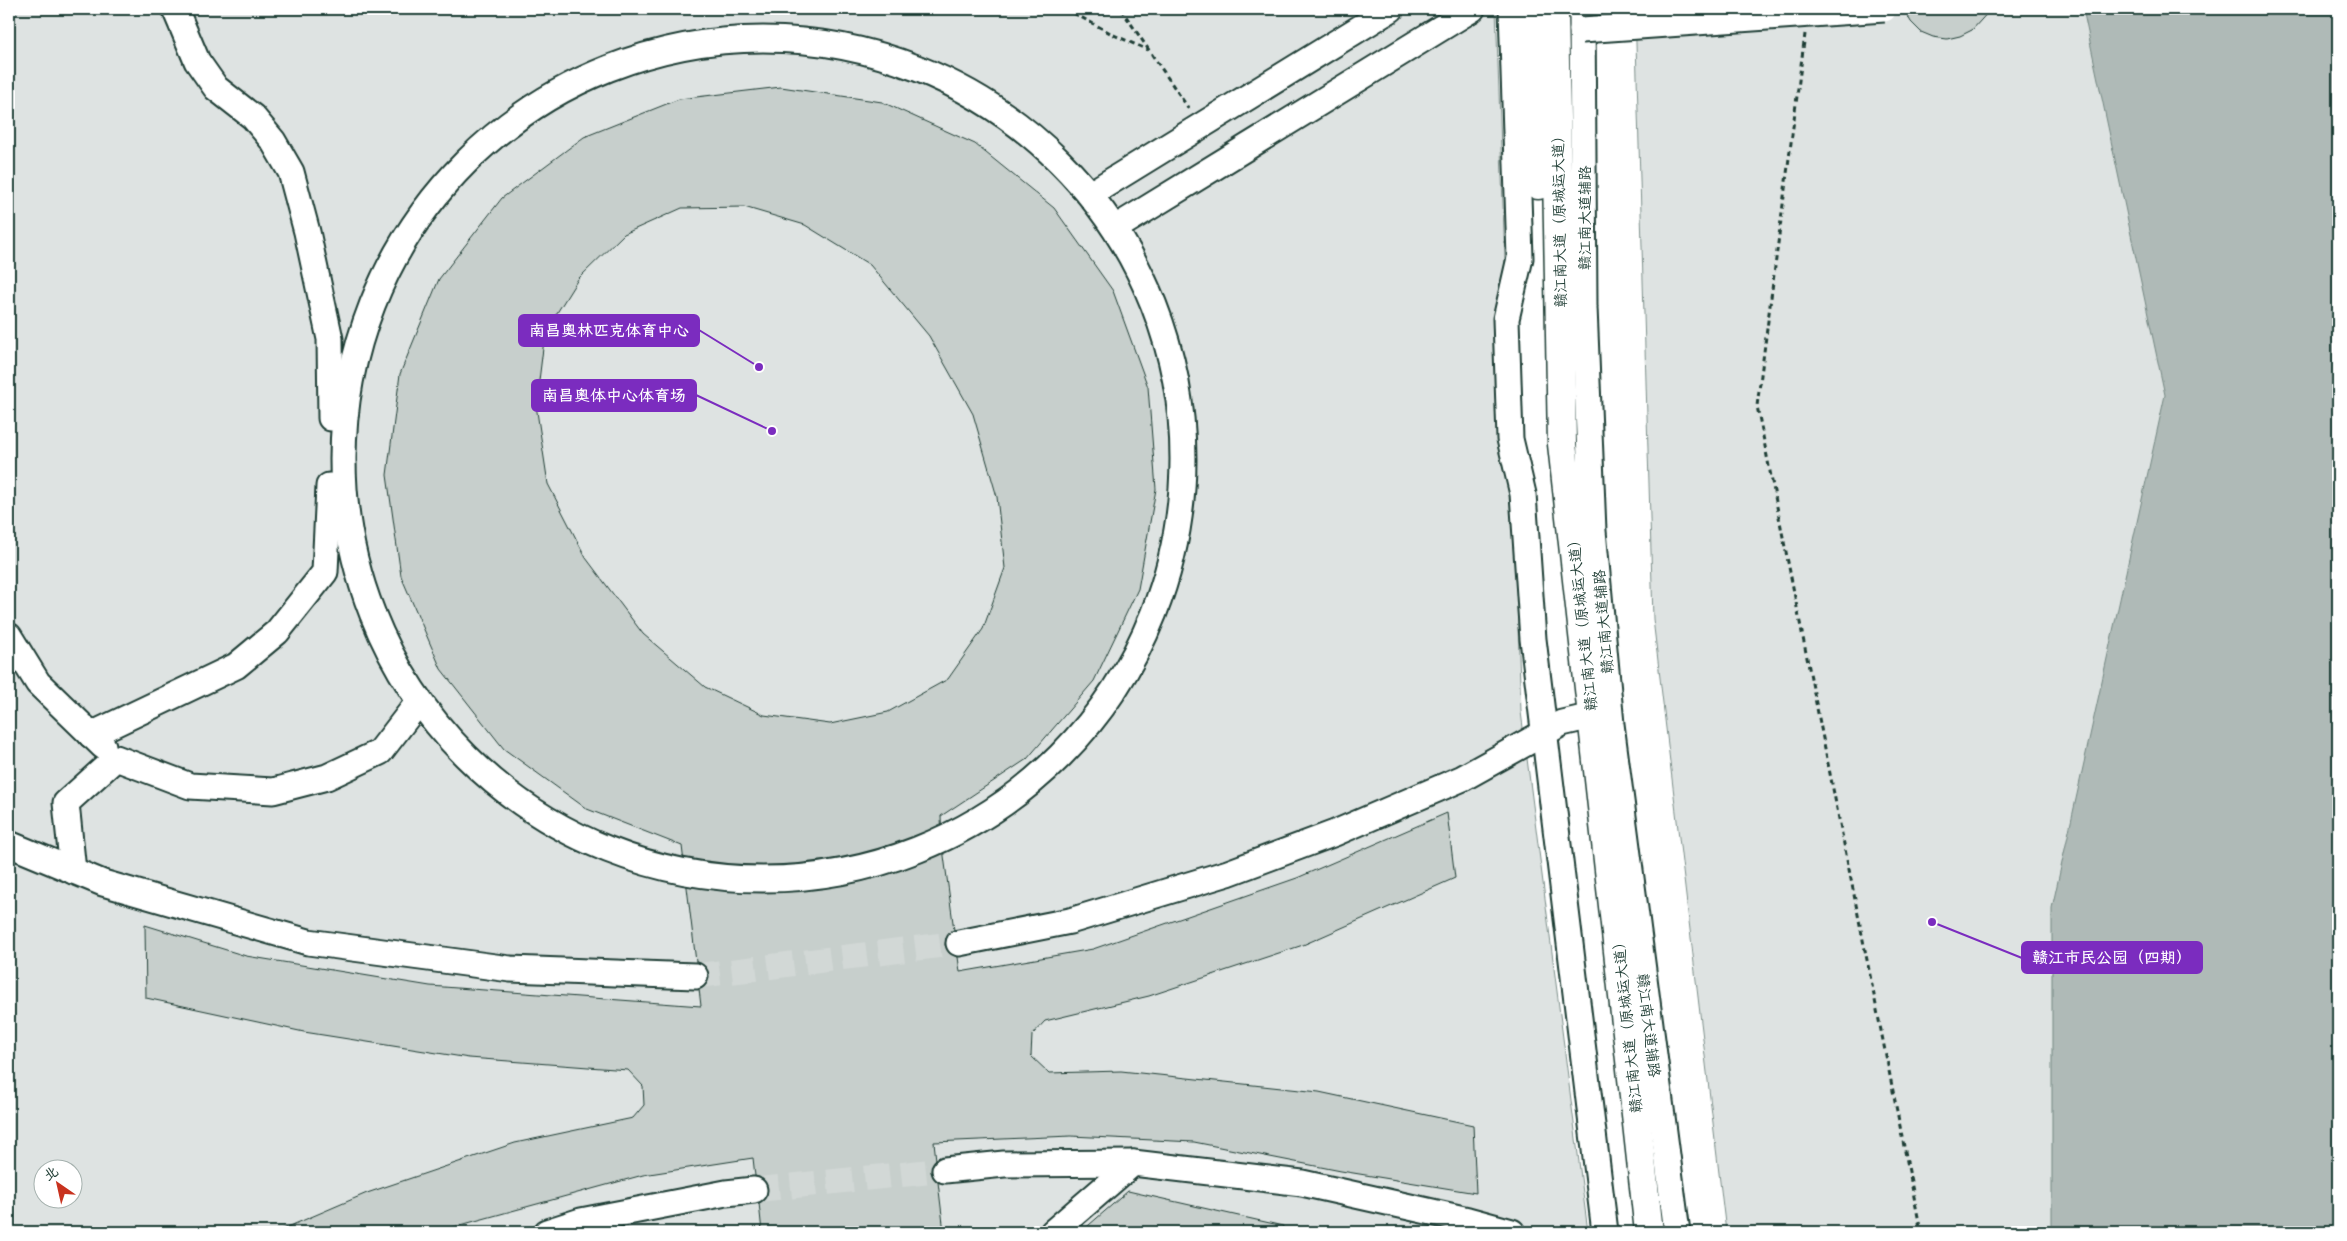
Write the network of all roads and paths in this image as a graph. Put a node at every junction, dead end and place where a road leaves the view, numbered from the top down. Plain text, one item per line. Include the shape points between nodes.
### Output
1 (175, 9) edge
2 (1066, 9) edge
3 (1121, 9) edge
4 (1391, 9) edge
5 (1472, 9) edge
6 (1512, 9) edge
7 (1534, 9) edge
8 (1554, 9) edge
9 (1884, 9) edge
10 (1582, 20) edge
11 (1806, 28) dead end
12 (1149, 51) junction
13 (1201, 126) junction
14 (1092, 193) junction
15 (1117, 227) junction
16 (9, 636) edge
17 (416, 704) junction
18 (1583, 718) junction
19 (1544, 733) junction
20 (91, 735) junction
21 (116, 758) junction
22 (9, 844) edge
23 (73, 871) junction
24 (959, 942) tunnel mouth
25 (695, 976) tunnel mouth
26 (1133, 1163) junction
27 (945, 1170) tunnel mouth
28 (754, 1190) tunnel mouth
29 (607, 1216) junction
30 (1461, 1226) edge
31 (547, 1232) edge
32 (627, 1232) edge
33 (1054, 1232) edge
34 (1512, 1232) edge
35 (1605, 1232) edge
36 (1630, 1232) edge
37 (1649, 1232) edge
38 (1676, 1232) edge
39 (1922, 1232) edge

1 - 20 street via 197,60 216,88 253,117 273,141 291,172 307,232 330,339 331,445 325,572 277,632 236,666
2 - 12 path
3 - 12 path
4 - 13 street
5 - 15 street
6 - 19 street via 1520,258 1506,319 1510,439 1524,494 1533,639
7 - 18 main road, 赣江南大道（原城运大道） via 1544,437
8 - 18 main road, 赣江南大道（原城运大道） via 1562,444
9 - 10 street, bridge
10 - 38 street, 赣江南大道辅路 via 1584,307 1594,531 1611,724
11 - 39 path via 1757,406
12 - 13 path
13 - 14 street
14 - 15 street
14 - 17 street via 1014,119 920,67 815,40 707,42 602,70 508,124 431,199 375,292 345,395 342,503 346,522 366,608
15 - 17 street via 1158,307 1181,394 1184,484 1169,573 1135,657 1125,672 1084,732 1019,794 942,841 815,878 684,874 581,841 564,831 490,783
16 - 20 street via 38,682
17 - 21 street via 380,752 327,777 273,791 190,786
18 - 19 street via 1562,723
18 - 36 main road, 赣江南大道（原城运大道）
18 - 37 main road, 赣江南大道（原城运大道）
19 - 24 street via 1463,778 1335,833 1228,873 1070,921
19 - 35 street
20 - 21 street
21 - 23 street via 66,803
22 - 23 street
23 - 25 street via 103,883 308,942 510,969
26 - 27 street via 1004,1164
26 - 30 street via 1302,1183
26 - 33 street
28 - 29 street
29 - 31 street
29 - 32 street
30 - 34 street

